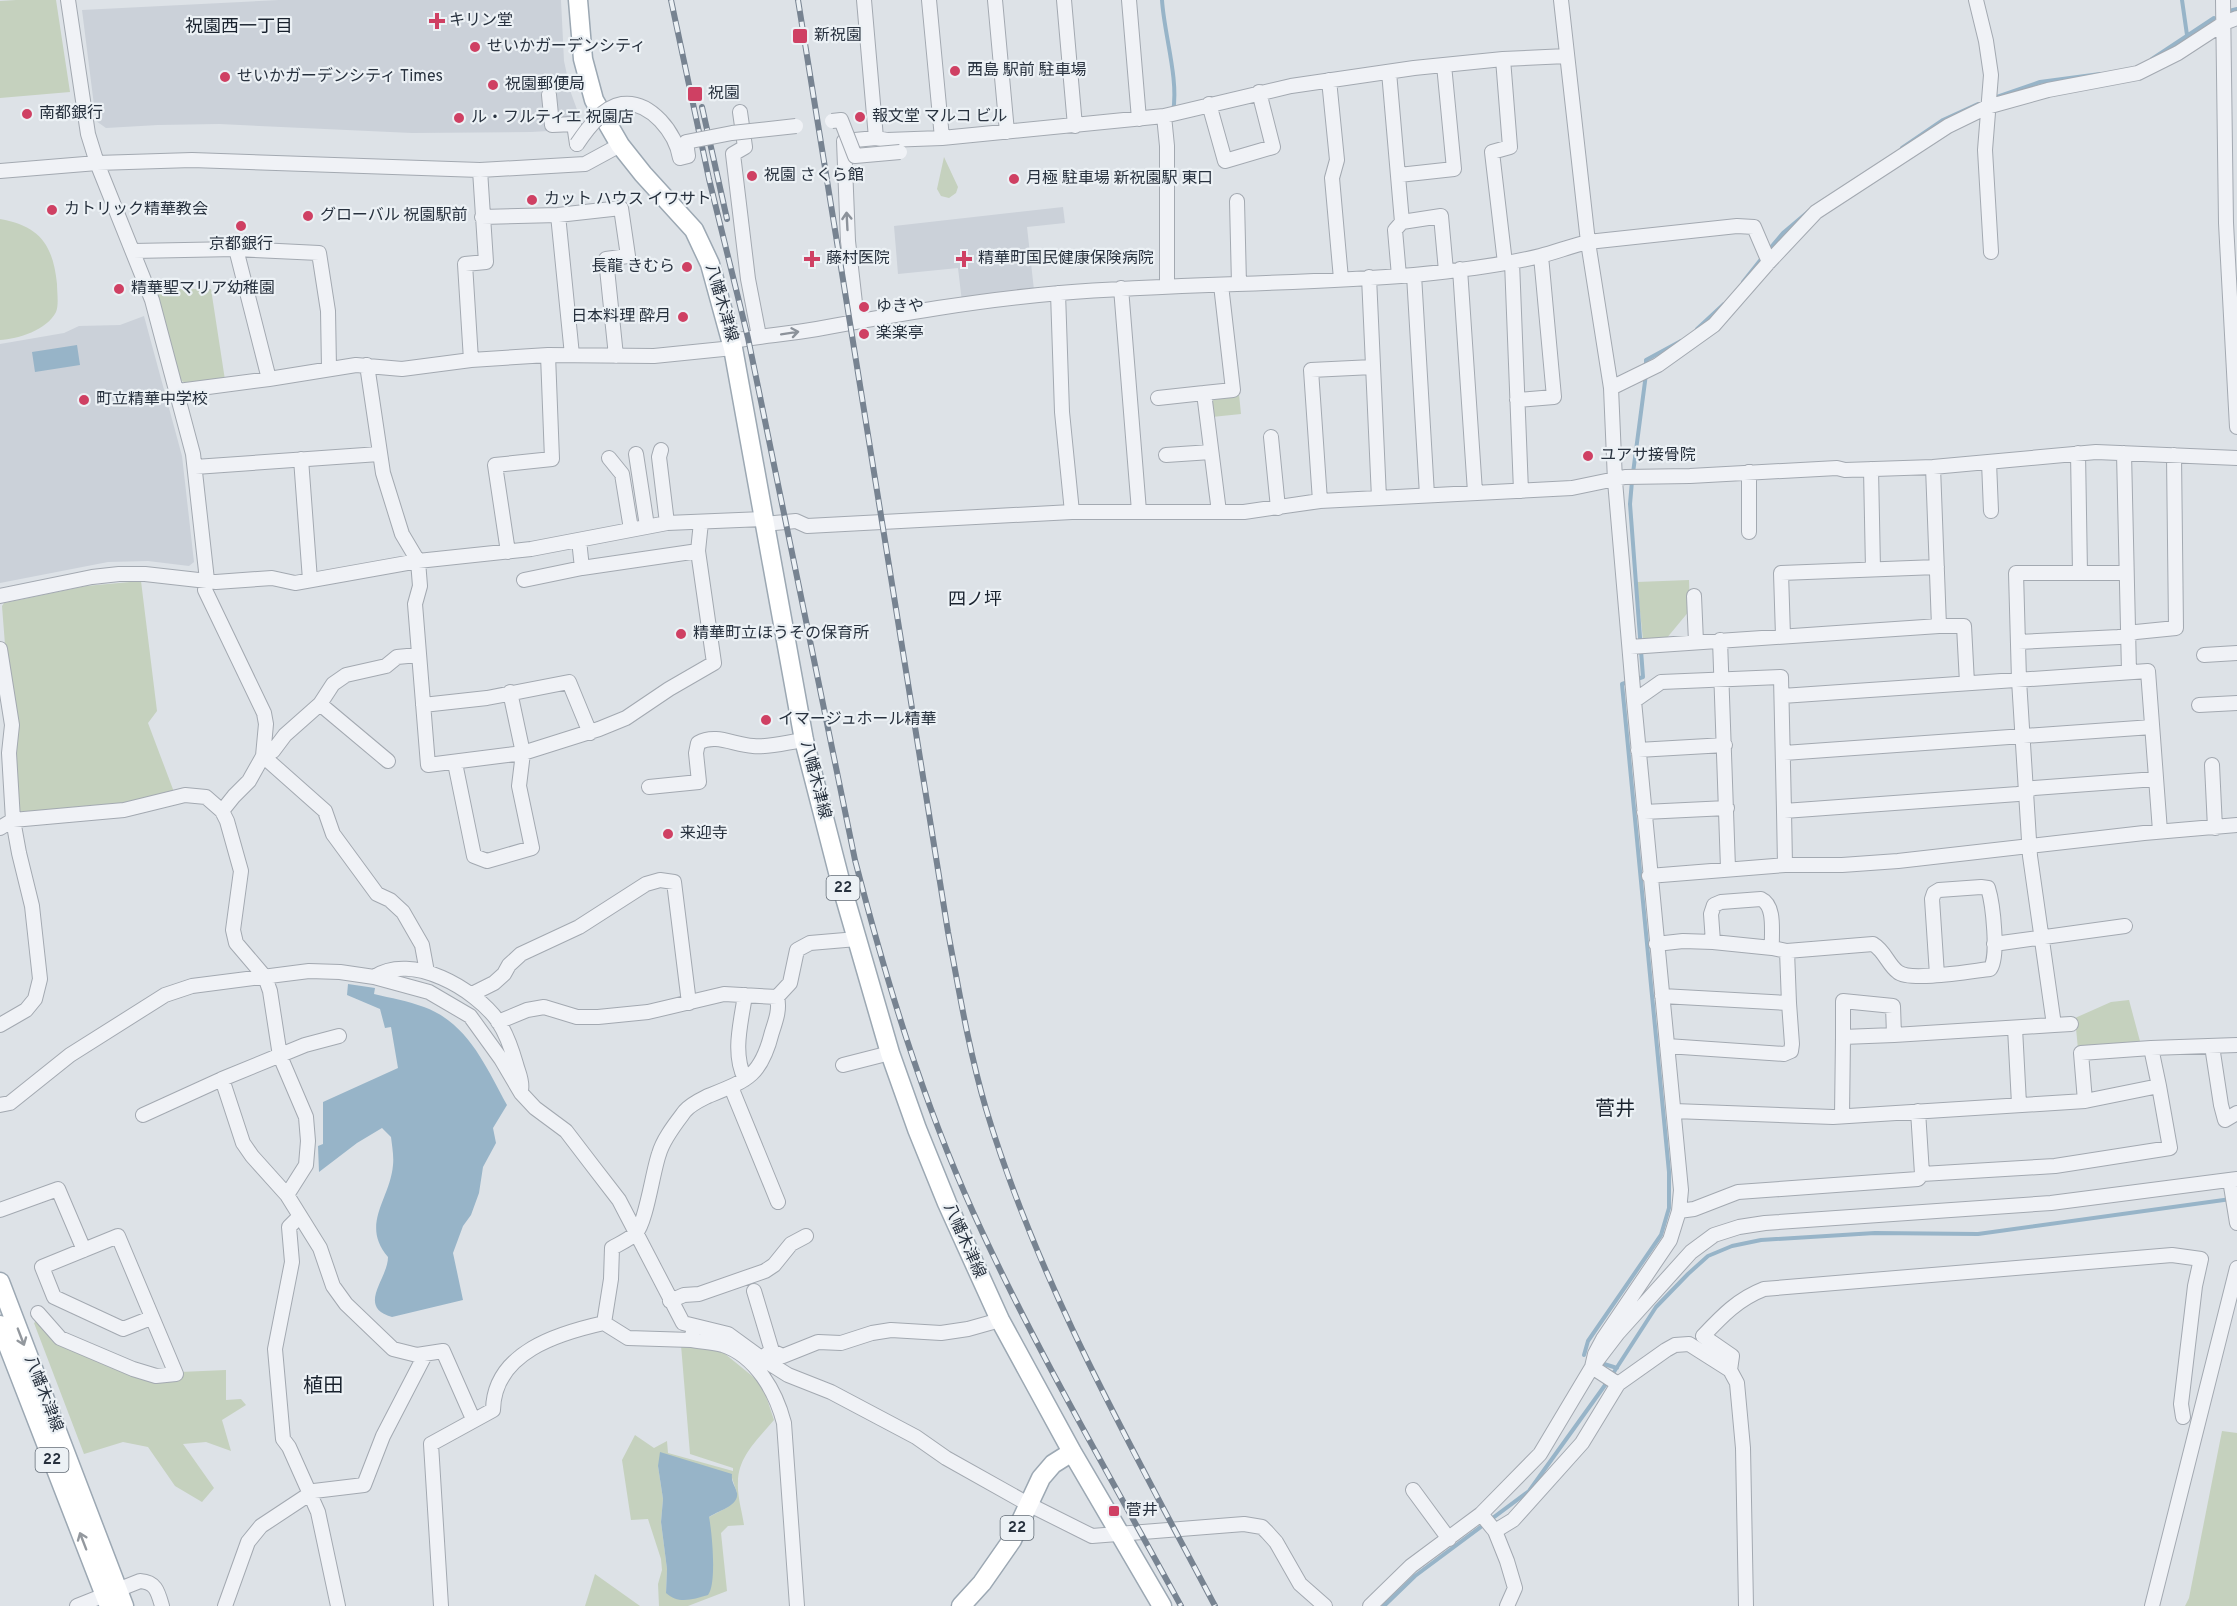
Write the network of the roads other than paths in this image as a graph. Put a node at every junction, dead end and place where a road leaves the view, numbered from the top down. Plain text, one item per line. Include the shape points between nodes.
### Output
1 (68, 0) edge
2 (578, 0) edge
3 (864, 0) edge
4 (929, 0) edge
5 (995, 0) edge
6 (1064, 0) edge
7 (1129, 0) edge
8 (1561, 0) edge
9 (1976, 0) edge
10 (2223, 0) edge
11 (2231, 21) edge
12 (1567, 56) junction
13 (1503, 59) junction
14 (1444, 65) junction
15 (1389, 72) junction
16 (1329, 80) junction
17 (1259, 92) junction
18 (549, 95) dead end
19 (1209, 104) junction
20 (1987, 107) junction
21 (740, 112) dead end
22 (1164, 116) junction
23 (1138, 119) junction
24 (832, 121) dead end
25 (796, 126) dead end
26 (1075, 126) junction
27 (1007, 132) junction
28 (874, 138) junction
29 (942, 138) junction
30 (620, 145) junction
31 (900, 152) dead end
32 (96, 163) junction
33 (480, 170) junction
34 (0, 171) edge
35 (1399, 175) junction
36 (1237, 201) dead end
37 (558, 215) junction
38 (482, 217) junction
39 (1402, 222) junction
40 (2232, 223) edge
41 (1588, 242) junction
42 (236, 249) junction
43 (133, 251) junction
44 (1991, 252) dead end
45 (1541, 256) junction
46 (1509, 262) junction
47 (1768, 262) junction
48 (1453, 270) junction
49 (1414, 275) junction
50 (1399, 276) junction
51 (1369, 277) junction
52 (1341, 279) junction
53 (1239, 284) junction
54 (1167, 285) junction
55 (1221, 285) junction
56 (1121, 288) junction
57 (1058, 293) junction
58 (857, 321) junction
59 (759, 336) junction
60 (733, 344) junction
61 (548, 355) junction
62 (572, 355) junction
63 (616, 356) junction
64 (471, 360) junction
65 (366, 365) junction
66 (1373, 367) junction
67 (329, 368) junction
68 (270, 379) junction
69 (1611, 388) junction
70 (178, 391) junction
71 (1204, 393) junction
72 (1158, 398) dead end
73 (1517, 400) junction
74 (2237, 427) edge
75 (1271, 437) dead end
76 (661, 450) dead end
77 (1211, 452) junction
78 (2078, 453) junction
79 (2124, 453) junction
80 (379, 454) junction
81 (636, 454) dead end
82 (1166, 455) dead end
83 (2174, 455) junction
84 (609, 458) dead end
85 (2237, 458) edge
86 (301, 459) junction
87 (1989, 462) junction
88 (1933, 466) junction
89 (195, 467) junction
90 (1871, 469) junction
91 (1749, 472) junction
92 (1615, 480) junction
93 (1521, 491) junction
94 (1475, 492) junction
95 (1427, 495) junction
96 (1379, 498) junction
97 (1320, 501) junction
98 (1278, 508) junction
99 (1139, 511) junction
100 (1991, 511) dead end
101 (1072, 512) junction
102 (1219, 512) junction
103 (701, 522) junction
104 (763, 522) junction
105 (667, 523) junction
106 (647, 526) junction
107 (631, 529) junction
108 (1749, 532) dead end
109 (579, 540) junction
110 (698, 551) junction
111 (508, 552) junction
112 (418, 561) junction
113 (1937, 567) junction
114 (582, 568) junction
115 (1873, 569) junction
116 (2080, 573) junction
117 (2126, 573) junction
118 (207, 580) junction
119 (310, 580) junction
120 (524, 580) dead end
121 (0, 596) edge
122 (1694, 596) dead end
123 (1939, 626) junction
124 (2127, 634) junction
125 (1784, 636) junction
126 (1720, 640) junction
127 (1696, 642) junction
128 (2018, 642) junction
129 (1631, 647) junction
130 (0, 649) edge
131 (2237, 653) edge
132 (418, 655) junction
133 (2204, 655) dead end
134 (2129, 672) junction
135 (1722, 679) junction
136 (2019, 680) junction
137 (1967, 683) junction
138 (510, 692) junction
139 (1782, 696) junction
140 (1634, 701) junction
141 (2237, 703) edge
142 (320, 704) junction
143 (423, 705) junction
144 (2199, 705) dead end
145 (2152, 727) junction
146 (590, 733) junction
147 (2022, 737) junction
148 (804, 740) junction
149 (1725, 745) junction
150 (1638, 750) junction
151 (523, 753) junction
152 (1784, 753) junction
153 (263, 756) junction
154 (388, 761) dead end
155 (455, 763) junction
156 (2212, 765) dead end
157 (2156, 779) junction
158 (649, 787) dead end
159 (2026, 790) junction
160 (1726, 808) junction
161 (1784, 811) junction
162 (222, 812) junction
163 (1644, 812) junction
164 (13, 820) junction
165 (2237, 825) edge
166 (0, 828) edge
167 (2215, 828) junction
168 (2160, 831) junction
169 (2030, 846) junction
170 (1785, 865) junction
171 (1728, 868) junction
172 (1649, 876) junction
173 (2125, 926) dead end
174 (857, 939) junction
175 (2042, 939) junction
176 (1713, 942) junction
177 (1656, 944) junction
178 (1994, 944) junction
179 (1772, 948) junction
180 (1787, 951) junction
181 (427, 972) junction
182 (1937, 975) junction
183 (265, 977) junction
184 (374, 977) junction
185 (472, 994) junction
186 (746, 995) junction
187 (777, 996) junction
188 (1662, 996) junction
189 (688, 1003) junction
190 (1789, 1003) junction
191 (498, 1022) junction
192 (2071, 1024) dead end
193 (0, 1025) edge
194 (2054, 1025) junction
195 (2015, 1028) junction
196 (1894, 1035) junction
197 (339, 1036) dead end
198 (1843, 1037) junction
199 (2237, 1045) edge
200 (1667, 1046) junction
201 (2212, 1046) junction
202 (2151, 1048) junction
203 (890, 1053) junction
204 (280, 1056) junction
205 (843, 1065) dead end
206 (222, 1079) junction
207 (745, 1079) junction
208 (2159, 1086) junction
209 (731, 1087) junction
210 (520, 1093) junction
211 (2085, 1101) junction
212 (2019, 1104) junction
213 (0, 1105) edge
214 (1674, 1111) junction
215 (1918, 1111) junction
216 (2237, 1113) edge
217 (143, 1115) dead end
218 (1842, 1116) junction
219 (1922, 1174) junction
220 (2233, 1181) edge
221 (287, 1195) junction
222 (778, 1202) dead end
223 (0, 1210) edge
224 (1679, 1211) junction
225 (300, 1216) junction
226 (2237, 1223) edge
227 (637, 1233) junction
228 (806, 1236) dead end
229 (84, 1250) junction
230 (2237, 1268) edge
231 (0, 1282) edge
232 (754, 1291) dead end
233 (670, 1301) junction
234 (38, 1313) dead end
235 (151, 1318) junction
236 (1000, 1320) junction
237 (604, 1323) junction
238 (0, 1324) edge
239 (693, 1334) junction
240 (425, 1355) junction
241 (766, 1355) junction
242 (1596, 1370) junction
243 (1730, 1370) junction
244 (1616, 1383) junction
245 (2183, 1417) dead end
246 (473, 1419) junction
247 (1072, 1452) junction
248 (1413, 1490) dead end
249 (310, 1493) junction
250 (1028, 1504) junction
251 (1489, 1523) junction
252 (1119, 1535) junction
253 (1449, 1539) junction
254 (114, 1600) edge
255 (76, 1606) edge
256 (162, 1606) edge
257 (225, 1606) edge
258 (338, 1606) edge
259 (441, 1606) edge
260 (797, 1606) edge
261 (961, 1606) edge
262 (1162, 1606) edge
263 (1325, 1606) edge
264 (1370, 1606) edge
265 (1506, 1606) edge
266 (1746, 1606) edge
267 (2152, 1606) edge

1 - 32 street
2 - 30 main road, 八幡木津線 / 22 via 585,73 594,100
3 - 28 street
4 - 29 street
5 - 27 street
6 - 26 street
7 - 23 street
8 - 12 street
9 - 20 street via 1991,75
10 - 11 street
11 - 20 street via 2138,73 2048,90
11 - 40 street
12 - 13 street
12 - 41 street
13 - 14 street
13 - 46 street via 1510,147 1492,152
14 - 15 street
14 - 35 street via 1454,169
15 - 16 street
15 - 35 street
16 - 17 street
16 - 52 street via 1337,160 1332,178
17 - 19 street
17 - 19 street via 1273,147 1225,161
18 - 25 street, bridge via 552,125 574,124 577,144 593,119 621,99 658,118 672,134 680,158 688,156 685,138
19 - 22 street
20 - 44 street via 1985,150
20 - 47 street via 1948,126 1816,213
21 - 59 street via 745,147 733,154
22 - 23 street
22 - 54 street
23 - 26 street
24 - 31 street, bridge via 841,120 855,156
26 - 27 street
27 - 29 street
28 - 29 street
58 -> 28 street via 848,241 844,141
30 - 33 street via 585,164
30 - 60 main road, 八幡木津線 / 22 via 694,230 710,264
32 - 33 street via 227,160
32 - 34 street
32 - 43 street
33 - 38 street
35 - 39 street
36 - 53 street
37 - 38 street
37 - 62 street
37 - 63 street via 621,208 628,256 606,259
38 - 64 street via 486,262 465,264
39 - 48 street via 1441,216
39 - 50 street via 1395,230
40 - 74 street
41 - 45 street
41 - 47 street via 1737,226 1754,228
41 - 69 street
42 - 43 street
42 - 67 street via 319,253 328,311
42 - 68 street
43 - 70 street via 152,300
45 - 46 street
45 - 73 street via 1554,397
46 - 48 street
46 - 73 street
47 - 69 street via 1714,325 1658,365
48 - 49 street
48 - 94 street
49 - 50 street
49 - 95 street
50 - 51 street
51 - 52 street
51 - 66 street
52 - 53 street
53 - 55 street
54 - 55 street
54 - 56 street
55 - 71 street via 1233,390
56 - 57 street
56 - 99 street
57 - 58 street via 977,301
57 - 101 street via 1062,412
59 -> 58 street
59 - 60 street
60 - 63 street via 676,355
60 - 104 main road, 八幡木津線 / 22
61 - 62 street
61 - 64 street
61 - 111 street via 552,459 495,465
62 - 63 street
64 - 65 street via 402,369
65 - 67 street
65 - 80 street
66 - 96 street
66 - 97 street via 1311,370
67 - 68 street
68 - 70 street
69 - 92 street
70 - 89 street
71 - 72 street
71 - 77 street
73 - 93 street
75 - 98 street
76 - 105 street
77 - 82 street
77 - 102 street
78 - 79 street
78 - 87 street
78 - 116 street
79 - 83 street
79 - 117 street
80 - 86 street
80 - 112 street via 402,534
81 - 106 street
83 - 85 street
83 - 124 street via 2176,628
84 - 107 street via 622,474
86 - 89 street
86 - 119 street
87 - 88 street
87 - 100 street
88 - 90 street
88 - 113 street
89 - 118 street
90 - 91 street
90 - 115 street
91 - 92 street
91 - 108 street
92 - 93 street
92 - 129 street
93 - 94 street
94 - 95 street
95 - 96 street
96 - 97 street
97 - 98 street
98 - 102 street
99 - 101 street
99 - 102 street
101 - 104 street via 807,526 796,521
103 - 104 street
103 - 105 street
103 - 110 street
104 - 148 main road, 八幡木津線 / 22
105 - 106 street
106 - 107 street
107 - 109 street
109 - 111 street
109 - 114 street
110 - 114 street
110 - 146 street via 714,663 626,718
111 - 112 street
112 - 119 street
112 - 132 street
113 - 115 street
113 - 123 street
114 - 120 street
115 - 125 street via 1781,573
116 - 117 street
116 - 128 street via 2016,573
117 - 124 street
118 - 119 street
118 - 121 street via 118,574
118 - 153 street via 205,590 264,713
122 - 127 street
123 - 125 street
123 - 137 street via 1964,626
124 - 128 street
124 - 134 street
125 - 126 street
126 - 127 street
126 - 135 street
127 - 129 street
128 - 136 street
129 - 140 street
130 - 164 street via 12,725 9,753
131 - 133 street
132 - 142 street via 397,657 380,668 346,675 327,690
132 - 143 street
134 - 136 street
134 - 145 street via 2148,671
135 - 139 street via 1781,677
135 - 140 street via 1661,682
135 - 149 street
136 - 137 street
136 - 147 street
137 - 139 street
138 - 143 street
138 - 146 street via 569,681
138 - 151 street
139 - 152 street
140 - 150 street
141 - 144 street
142 - 153 street via 273,751
142 - 154 street
143 - 155 street via 428,765
145 - 147 street
145 - 157 street
146 - 151 street
147 - 152 street
147 - 159 street
148 - 158 street via 753,746 706,739 698,743 696,753 699,782
148 - 174 main road, 八幡木津線 / 22
149 - 150 street
149 - 160 street
150 - 163 street
151 - 155 street
151 - 155 street via 519,786 532,848 487,861 474,856
152 - 161 street
153 - 162 street via 249,781
153 - 181 street via 325,811 333,834 377,894 403,912 422,945
156 - 167 street
157 - 159 street
157 - 168 street
159 - 161 street via 2018,794
159 - 169 street
160 - 163 street
160 - 171 street
161 - 170 street
162 - 164 street via 206,797 185,795 124,810
162 - 183 street via 241,871 233,930 236,943
163 - 172 street
164 - 166 street
164 - 193 street via 32,906 40,979 35,999 26,1011
165 - 167 street
167 - 168 street
168 - 169 street
169 - 170 street via 1887,862
169 - 175 street
170 - 171 street
171 - 172 street
172 - 177 street
173 - 175 street
174 - 187 street via 810,943 797,950 790,983
174 - 203 main road, 八幡木津線 / 22
175 - 178 street
175 - 194 street
176 - 177 street
176 - 179 street
176 - 179 street via 1714,905 1761,899 1767,901 1770,909
177 - 188 street
178 - 182 street via 1995,963 1990,969
178 - 182 street via 1988,888 1939,890 1932,899
179 - 180 street
180 - 182 street via 1874,944 1903,975
180 - 190 street
181 - 184 street via 408,968
181 - 185 street
183 - 184 street via 309,971
183 - 204 street
183 - 213 street via 192,987 165,995 70,1055 10,1103
184 - 210 street via 429,992 470,1016
185 - 189 street via 494,983 521,954 579,927 646,884 660,880 675,882
185 - 191 street
186 - 187 street
186 - 189 street via 724,993
186 - 207 street via 738,1053
187 - 207 street via 779,1004 767,1054 758,1070
188 - 190 street
188 - 200 street
189 - 191 street via 598,1017 577,1017 544,1007
190 - 200 street via 1792,1044 1791,1051 1784,1054
191 - 210 street via 522,1084
192 - 194 street
194 - 195 street
195 - 196 street
195 - 212 street
196 - 198 street
196 - 198 street via 1893,1006 1843,1001
197 - 204 street
198 - 218 street
199 - 201 street
200 - 214 street
201 - 202 street
201 - 216 street via 2225,1120
202 - 208 street
202 - 211 street via 2081,1053
203 - 205 street
203 - 236 main road, 八幡木津線 / 22 via 917,1129
204 - 206 street
204 - 221 street via 303,1105 308,1141 306,1165
206 - 217 street
206 - 221 street via 243,1143
207 - 209 street
208 - 211 street
208 - 219 street via 2170,1148 2055,1166
209 - 222 street
209 - 227 street via 687,1108 664,1143
210 - 227 street via 566,1131 619,1200
211 - 212 street
212 - 215 street
214 - 218 street
214 - 224 street via 1681,1190
215 - 218 street
215 - 219 street
219 - 224 street via 1918,1179 1738,1192 1695,1209
220 - 226 street
220 - 242 street via 2051,1203 1739,1227 1714,1235 1691,1252 1618,1333
221 - 225 street
223 - 229 street via 58,1188
224 - 242 street via 1670,1240 1595,1354
225 - 240 street via 320,1248 333,1286 346,1304 393,1349
225 - 249 street via 289,1227 292,1262 275,1349 283,1439
227 - 233 street
227 - 237 street via 612,1248
228 - 233 street via 791,1244 765,1271
229 - 235 street via 118,1236
229 - 235 street via 42,1267 54,1297 123,1329
230 - 267 street
231 -> 254 main road, 八幡木津線 / 22 via 108,1560
232 - 241 street
233 - 239 street
234 - 235 street via 60,1338 133,1369 156,1376 176,1374
236 - 241 street via 941,1333 891,1330 841,1343 818,1342 783,1356
236 - 247 main road, 八幡木津線 / 22
237 - 239 street via 628,1338
237 - 246 street via 568,1333 526,1352 504,1373 493,1410
254 -> 238 main road, 八幡木津線 / 22
239 - 241 street via 728,1334
239 - 260 street via 741,1355 766,1380 780,1407
240 - 246 street via 443,1351
240 - 249 street via 383,1436 363,1485
241 - 250 street via 788,1375 831,1392 916,1437
242 - 244 street
242 - 251 street
243 - 244 street via 1689,1344 1675,1345
243 - 245 street via 1732,1356 1703,1336 1734,1304 1764,1289 2172,1255 2201,1259 2181,1404
243 - 266 street via 1737,1383 1743,1448
244 - 251 street via 1582,1443 1513,1520
246 - 259 street via 431,1444
247 - 250 main road, 22 via 1053,1464 1041,1478
247 - 252 main road, 八幡木津線 / 22
248 - 253 street
249 - 257 street via 251,1536
249 - 258 street via 318,1512
250 - 252 street via 1092,1536
250 - 261 main road, 22 via 1012,1540
251 - 253 street
251 - 265 street via 1515,1588
252 - 262 main road, 八幡木津線 / 22
252 - 263 street via 1244,1524 1262,1527 1276,1542 1300,1584
253 - 264 street via 1411,1566
254 - 255 street
254 - 256 street via 140,1581 158,1590

